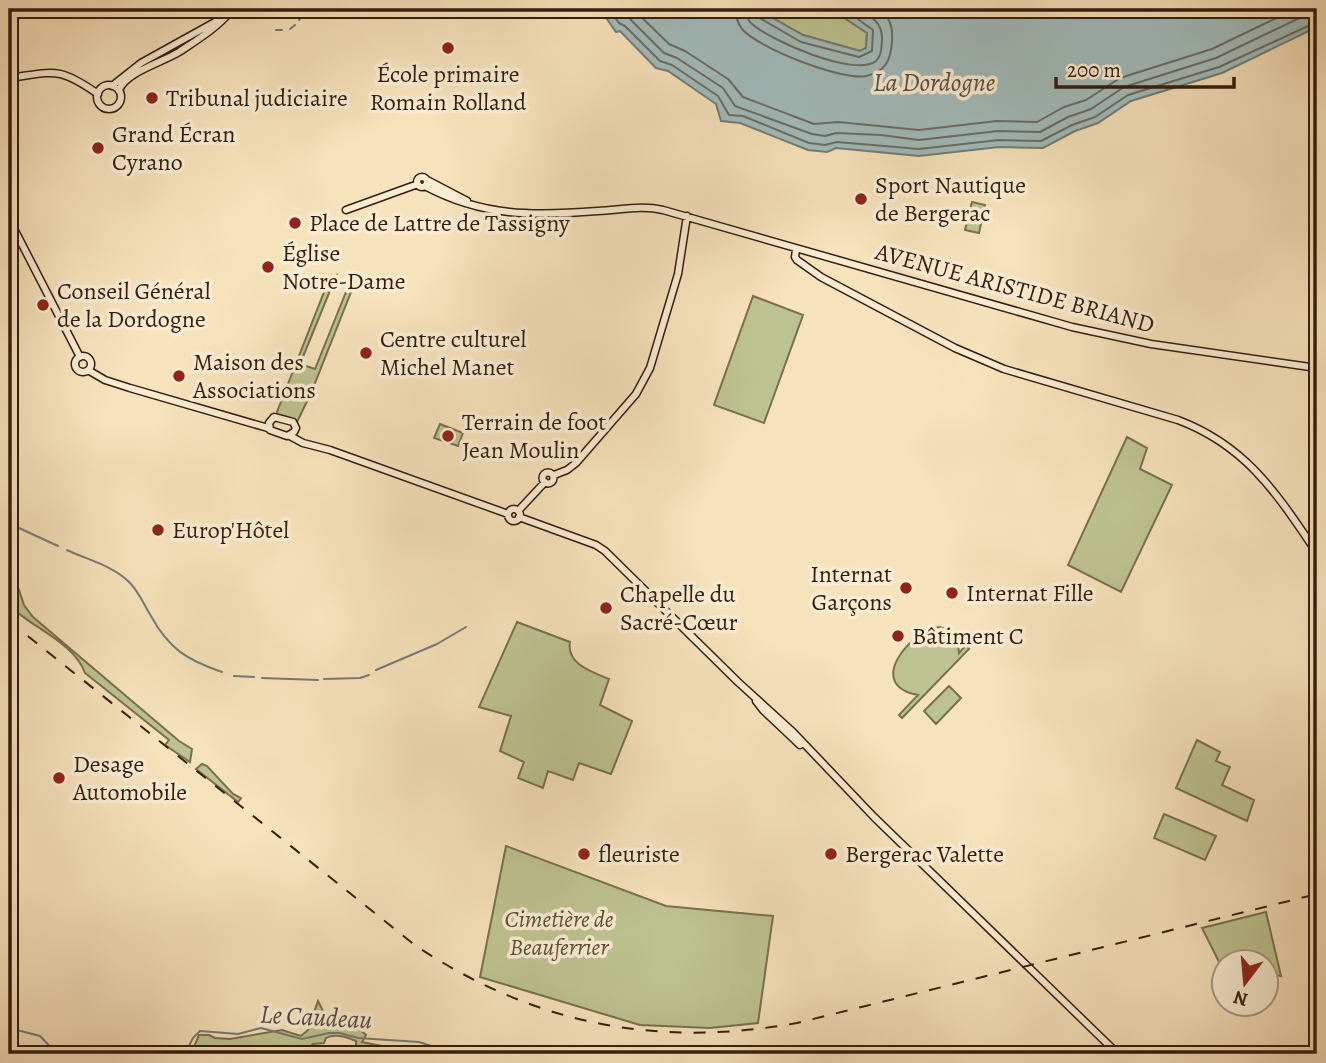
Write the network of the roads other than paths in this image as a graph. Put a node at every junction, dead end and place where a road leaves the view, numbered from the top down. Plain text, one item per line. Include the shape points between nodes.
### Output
1 (232, 9) edge
2 (9, 78) edge
3 (115, 88) junction
4 (100, 91) junction
5 (346, 210) dead end
6 (687, 216) junction
7 (9, 219) edge
8 (796, 250) junction
9 (80, 357) junction
10 (1317, 368) edge
11 (88, 370) junction
12 (269, 425) junction
13 (290, 436) junction
14 (519, 514) junction
15 (1317, 553) edge
16 (1118, 1054) edge

1 - 3 main road via 218,26
2 - 4 main road via 59,72
3 - 4 main road
3 - 4 main road via 120,102 112,108 102,107
5 - 6 main road, AVENUE ARISTIDE BRIAND via 423,184 477,208 518,214 652,208
6 - 8 main road, AVENUE ARISTIDE BRIAND
6 - 14 main road via 678,274 642,384 576,463 554,475 552,482 545,482
7 - 9 main road
8 - 10 main road, AVENUE ARISTIDE BRIAND via 1072,327 1152,344
8 - 15 main road via 797,260 821,277 955,348 1004,369 1202,429 1238,453 1270,485
9 - 11 main road via 90,361
9 - 11 main road via 78,369
11 - 12 main road via 130,388 257,426
12 - 13 main road
12 - 13 main road via 274,417 293,422 296,428
13 - 14 main road via 508,514 512,520
14 - 16 main road via 605,551

